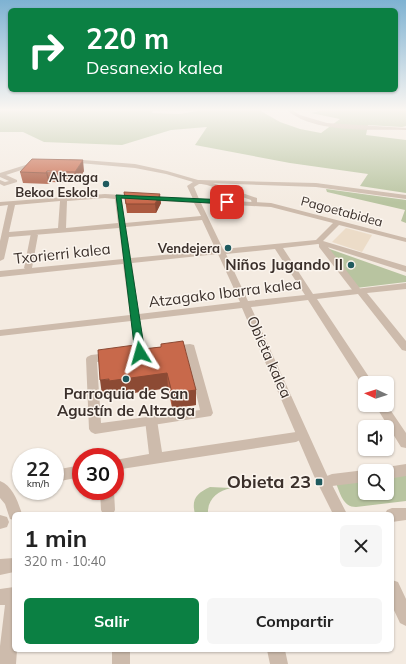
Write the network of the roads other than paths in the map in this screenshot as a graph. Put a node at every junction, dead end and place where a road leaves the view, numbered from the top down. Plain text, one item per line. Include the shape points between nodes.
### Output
1 (63, 161) edge
2 (44, 162) edge
3 (0, 177) edge
4 (198, 182) junction
5 (118, 196) junction
6 (406, 197) edge
7 (64, 199) junction
8 (198, 201) junction
9 (12, 203) junction
10 (254, 203) junction
11 (0, 204) edge
12 (206, 218) junction
13 (338, 222) junction
14 (122, 225) junction
15 (62, 230) junction
16 (5, 235) junction
17 (34, 235) dead end
18 (406, 240) edge
19 (320, 244) junction
20 (278, 247) junction
21 (221, 252) junction
22 (0, 260) edge
23 (127, 262) junction
24 (28, 268) dead end
25 (406, 269) edge
26 (0, 274) edge
27 (405, 288) edge
28 (359, 290) junction
29 (311, 298) junction
30 (246, 306) junction
31 (135, 318) junction
32 (0, 333) edge
33 (406, 348) edge
34 (140, 353) junction
35 (362, 376) edge
36 (386, 412) edge
37 (151, 420) junction
38 (296, 437) dead end
39 (406, 443) edge
40 (156, 458) junction
41 (124, 463) edge
42 (406, 470) edge
43 (394, 472) edge
44 (358, 477) edge
45 (332, 480) dead end
46 (0, 487) edge
47 (107, 500) edge
48 (108, 510) dead end
49 (339, 512) edge
50 (406, 514) edge
51 (394, 515) edge
52 (6, 519) edge
53 (12, 565) edge
54 (0, 567) edge
55 (394, 592) edge
56 (12, 596) edge
57 (0, 597) edge
58 (12, 615) edge
59 (406, 617) edge
60 (121, 652) edge
61 (276, 652) edge
62 (7, 664) edge
63 (121, 664) edge
64 (279, 664) edge

1 - 4 street via 94,161 140,167
2 - 3 street
4 - 6 street via 316,185
4 - 8 street, Obieta kalea via 190,186
4 - 10 street via 255,199
5 - 7 street, Pagoetabidea
5 - 8 street, Pagoetabidea
5 - 14 street
7 - 9 street, Pagoetabidea
7 - 15 street
8 - 10 street, Pagoetabidea
8 - 12 street, Obieta kalea
9 - 11 street, Pagoetabidea
9 - 16 street
10 - 13 street, Pagoetabidea via 271,204
12 - 14 street
12 - 21 street, Obieta kalea
13 - 18 street, Pagoetabidea
13 - 19 street
14 - 15 street
14 - 23 street
15 - 16 street
16 - 22 street
17 - 24 street
19 - 20 street, Txorierri kalea
19 - 25 street
19 - 28 street
20 - 21 street, Txorierri kalea
20 - 29 street
21 - 23 street, Txorierri kalea
21 - 30 street, Obieta kalea
23 - 26 street, Txorierri kalea
23 - 31 street
27 - 28 street, Atzagako Ibarra kalea
28 - 29 street, Atzagako Ibarra kalea
28 - 33 street
29 - 30 street, Atzagako Ibarra kalea
29 - 35 street
30 - 31 street, Atzagako Ibarra kalea
30 - 49 street, Obieta kalea
31 - 32 street, Atzagako Ibarra kalea
31 - 34 street
34 - 37 street via 190,347 207,413
34 - 37 street via 91,359 95,429
36 - 39 street
37 - 40 street
38 - 40 street
40 - 41 street
42 - 43 street
44 - 45 street
46 - 52 street via 11,501
47 - 48 street
50 - 51 street
53 - 54 street
55 - 59 street
56 - 57 street
58 - 62 street
60 - 63 street
61 - 64 street

